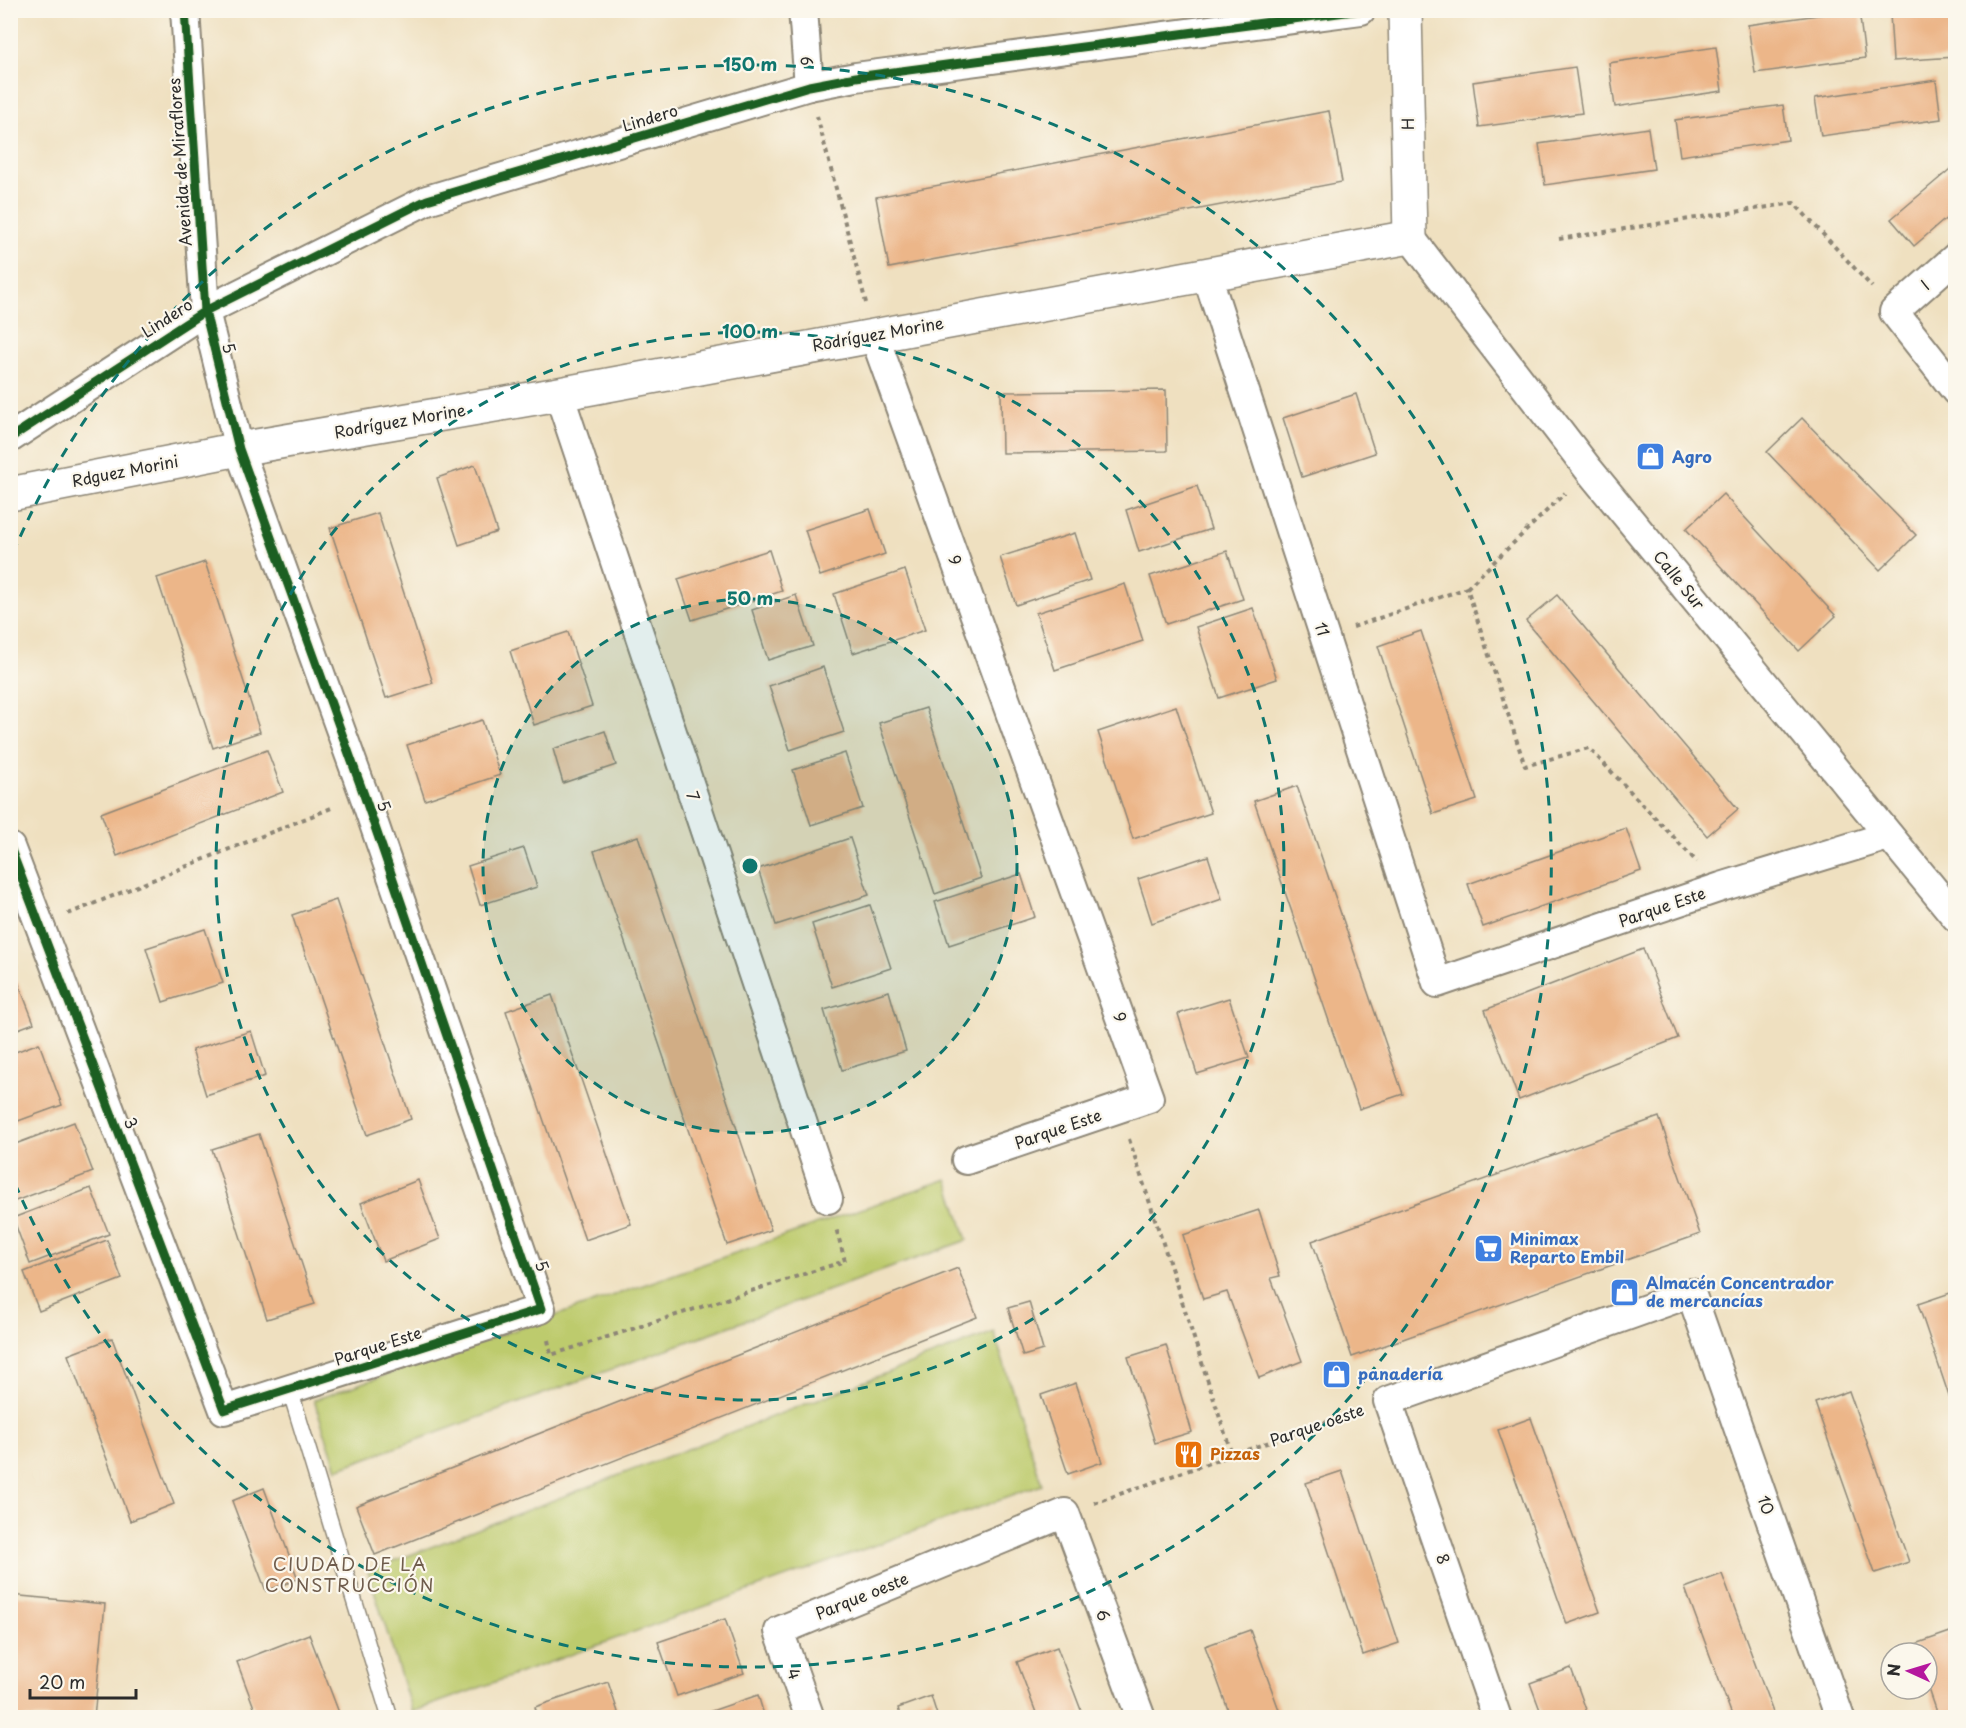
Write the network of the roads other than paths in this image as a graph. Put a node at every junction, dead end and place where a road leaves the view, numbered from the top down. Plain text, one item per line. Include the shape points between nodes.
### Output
1 (185, 10) edge
2 (803, 10) edge
3 (1361, 10) edge
4 (1405, 10) edge
5 (809, 87) junction
6 (1410, 237) junction
7 (1956, 257) edge
8 (1207, 275) junction
9 (205, 311) junction
10 (874, 335) junction
11 (1956, 390) edge
12 (559, 394) junction
13 (10, 438) edge
14 (239, 449) junction
15 (10, 494) edge
16 (1888, 836) junction
17 (10, 847) edge
18 (1956, 917) edge
19 (1437, 982) joint
20 (1149, 1098) joint
21 (966, 1160) dead end
22 (828, 1199) road end
23 (541, 1310) joint
24 (290, 1390) junction
25 (1388, 1401) joint
26 (224, 1410) joint
27 (1065, 1513) joint
28 (779, 1631) joint
29 (390, 1718) edge
30 (810, 1718) edge
31 (1141, 1718) edge
32 (1497, 1718) edge
33 (1840, 1718) edge

1 - 9 street, Avenida de Miraflores
2 - 5 street, 9
3 - 5 street, Lindero
4 - 6 street, H
5 - 9 street, Lindero via 427,200
6 - 8 street, Rodríguez Morine
6 - 16 street, Calle Sur via 1589,470
7 - 11 street, I via 1894,312
8 - 10 street, Rodríguez Morine
8 - 19 street, 11
9 - 13 street, Lindero
9 - 14 street, 5
10 - 12 street, Rodríguez Morine
10 - 20 street, 9
12 - 14 street, Rodríguez Morine
12 - 22 street, 7
14 - 15 street, Rdguez Morini
14 - 23 street, 5 via 364,795
16 - 18 street, Calle Sur
16 - 19 street, Parque Este
17 - 26 street, 3
20 - 21 street, Parque Este
23 - 24 street, Parque Este
24 - 26 street, Parque Este
24 - 29 lane
25 - 32 street, 8
25 - 33 street, 10 via 1691,1293
27 - 28 street, Parque oeste
27 - 31 street, 6
28 - 30 street, 4

